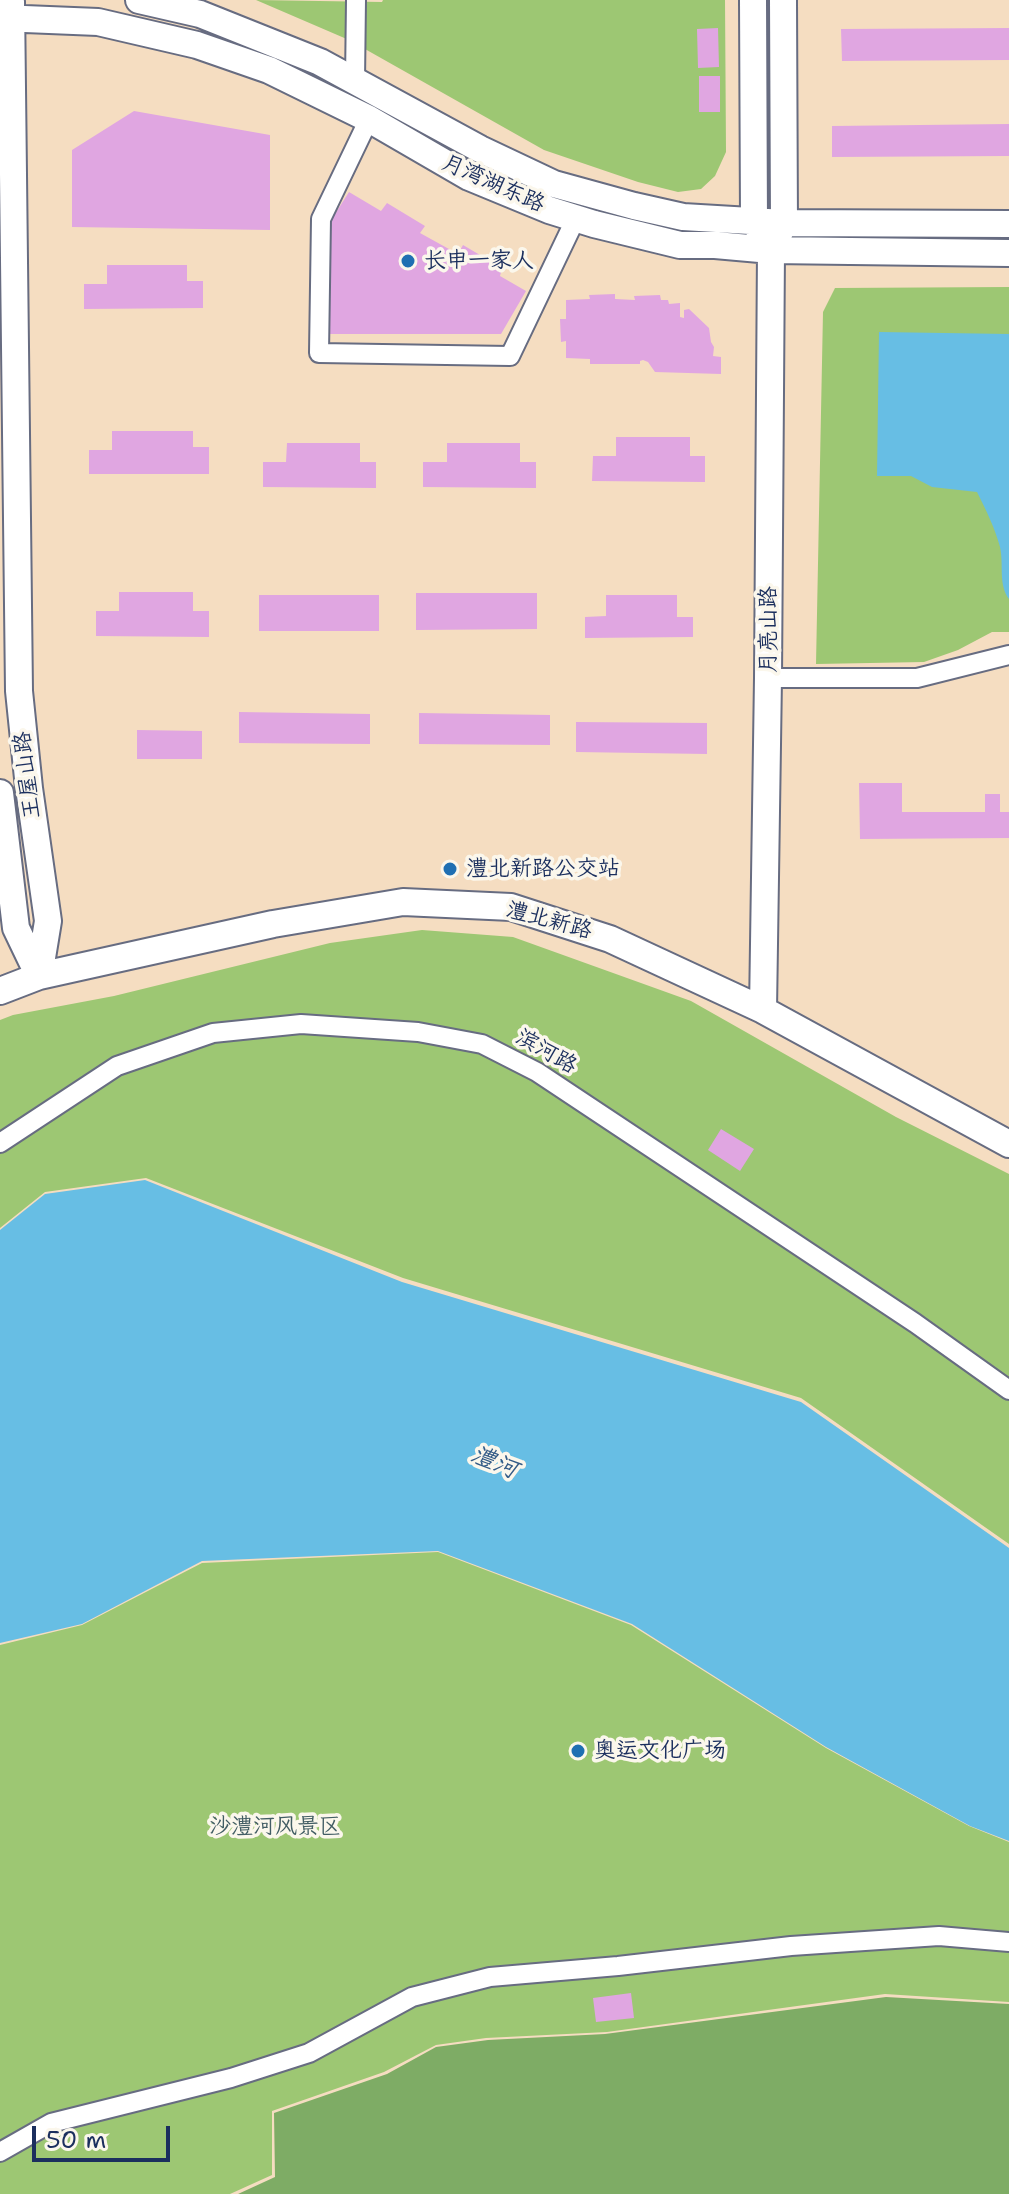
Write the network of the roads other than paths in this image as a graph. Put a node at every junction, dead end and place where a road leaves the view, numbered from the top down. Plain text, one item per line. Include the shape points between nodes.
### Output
1 (139, 0) edge
2 (356, 0) edge
3 (753, 0) edge
4 (783, 0) edge
5 (7, 12) edge
6 (355, 81) junction
7 (369, 119) junction
8 (576, 218) junction
9 (754, 221) junction
10 (784, 223) junction
11 (1009, 224) edge
12 (771, 250) junction
13 (1009, 253) edge
14 (1009, 655) edge
15 (9, 659) edge
16 (768, 678) junction
17 (9, 691) edge
18 (0, 793) edge
19 (39, 976) junction
20 (0, 991) edge
21 (763, 1010) junction
22 (0, 1143) edge
23 (1009, 1144) edge
24 (1009, 1390) edge
25 (1009, 1942) edge
26 (0, 2152) edge

1 - 6 street, 月湾湖东路 via 200,14
2 - 6 street
3 - 9 street
4 - 10 street, 月亮山路
5 - 7 street, 月湾湖东路 via 98,22 197,45 269,70
5 - 15 street, 王屋山路
6 - 9 street, 月湾湖东路 via 554,184 683,217
7 - 8 street, 月湾湖东路 via 469,177
7 - 8 street via 321,219 319,353 510,356
8 - 12 street, 月湾湖东路 via 680,245
9 - 10 street, 月湾湖东路
9 - 12 street
10 - 11 street, 月湾湖东路
10 - 12 street, 月亮山路
12 - 13 street, 月湾湖东路
12 - 16 street, 月亮山路
14 - 16 street via 917,678
15 - 17 street, 王屋山路
16 - 21 street, 月亮山路
17 - 19 street, 王屋山路 via 48,921
18 - 19 street, 王屋山路 via 16,928
19 - 20 street, 澧北新路
19 - 21 street, 澧北新路 via 273,924 403,902 511,907 610,939
21 - 23 street, 澧北新路
22 - 24 street, 滨河路 via 117,1066 213,1033 301,1024 418,1032 482,1044 537,1072
25 - 26 street via 909,1938 490,1977 412,1997 309,2053 51,2123

